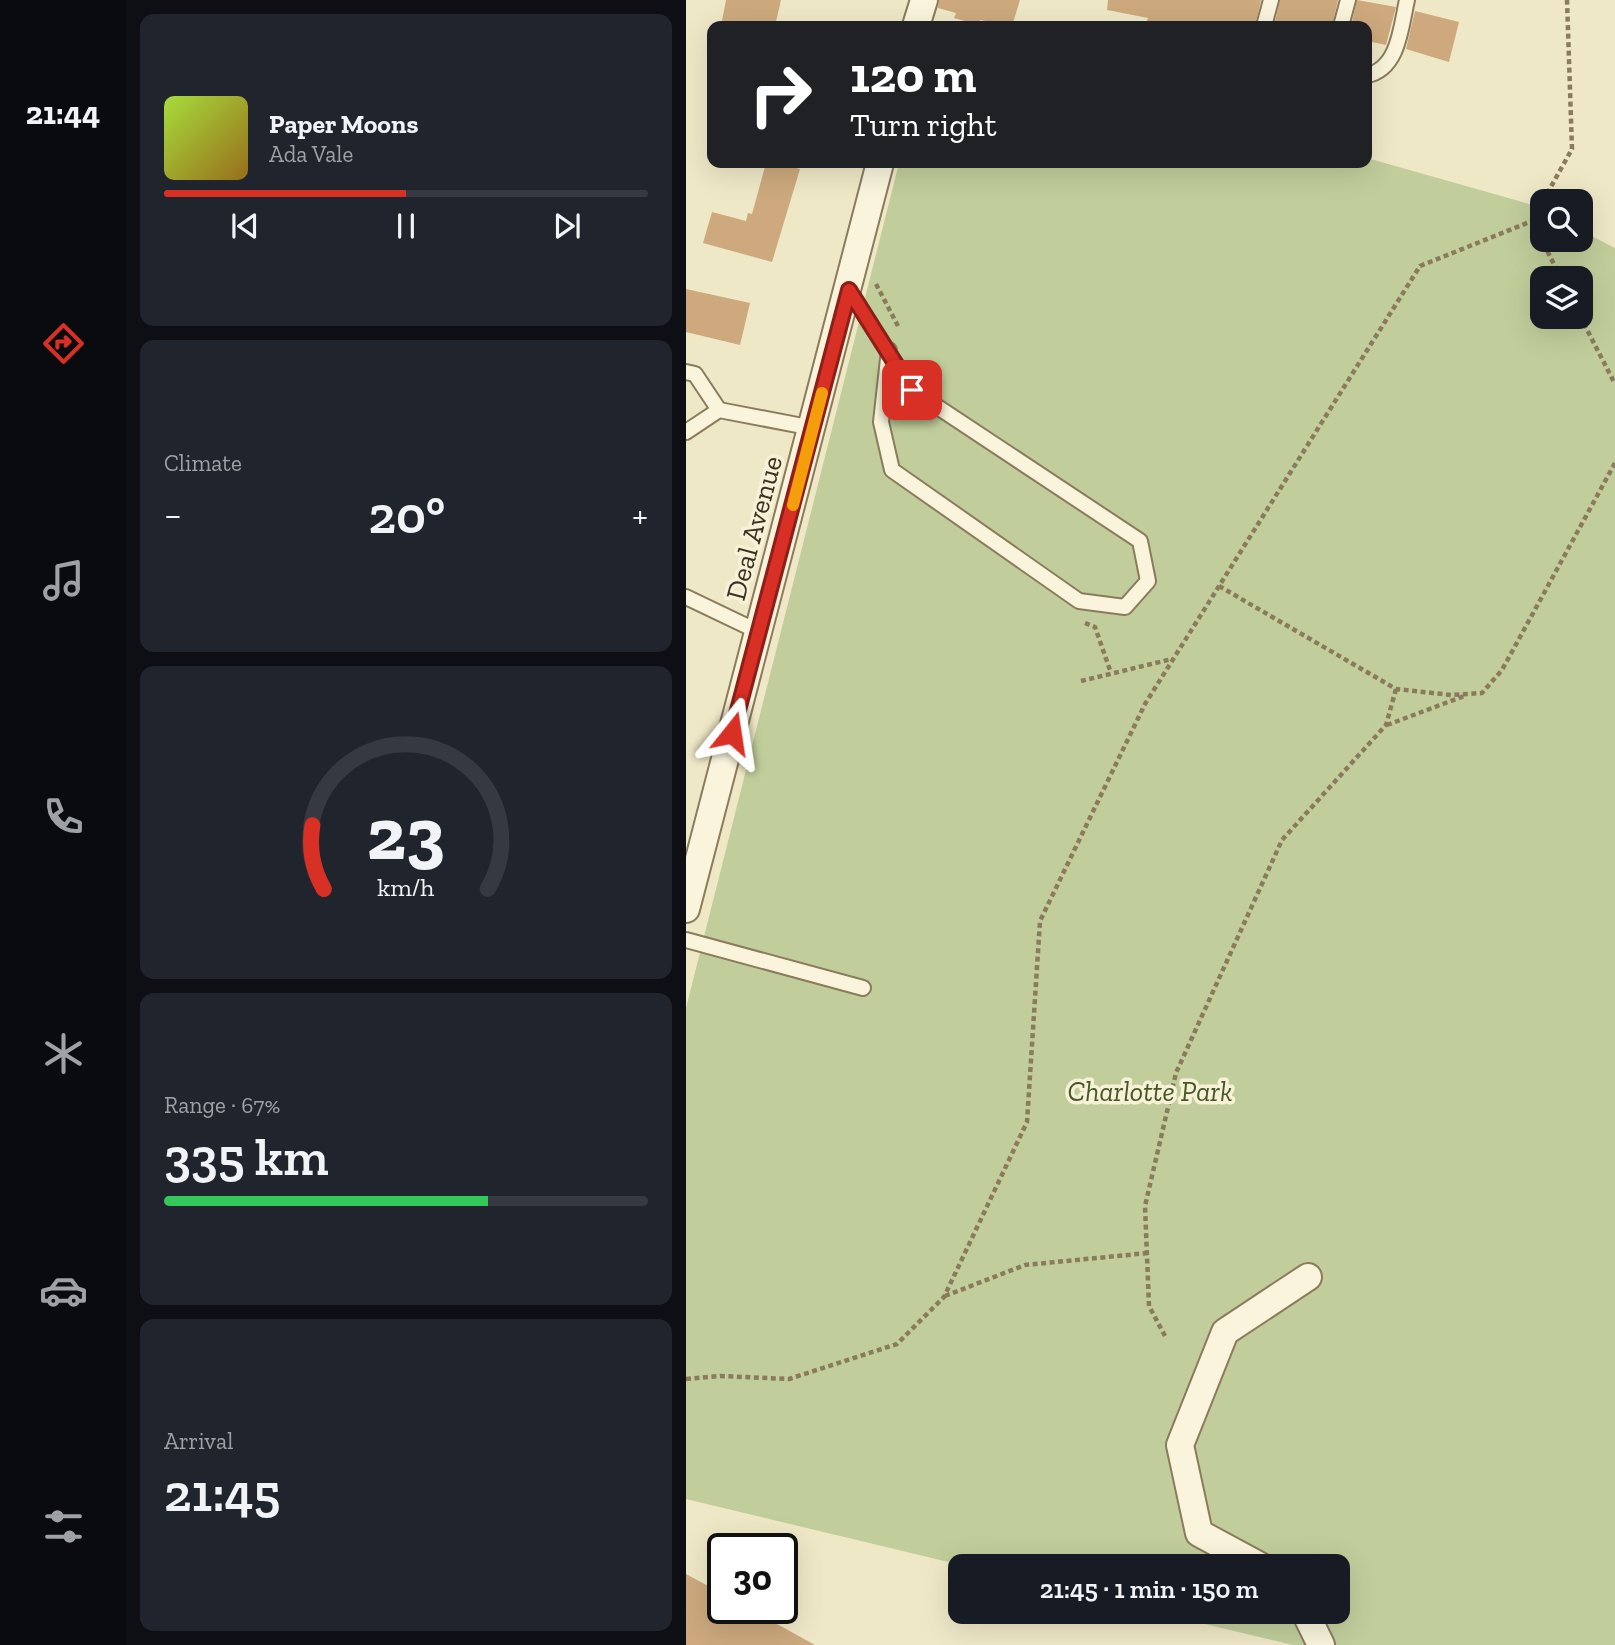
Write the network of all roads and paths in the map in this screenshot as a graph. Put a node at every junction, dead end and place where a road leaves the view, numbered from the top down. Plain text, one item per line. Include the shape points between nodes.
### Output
1 (924, 0) edge
2 (1271, 0) edge
3 (1348, 0) edge
4 (1407, 0) edge
5 (1567, 0) edge
6 (918, 21) edge
7 (1265, 21) edge
8 (1342, 21) edge
9 (1372, 74) edge
10 (879, 168) edge
11 (1549, 189) edge
12 (1530, 222) edge
13 (849, 290) junction
14 (1586, 329) edge
15 (889, 350) junction
16 (686, 372) edge
17 (1615, 384) edge
18 (719, 410) junction
19 (813, 428) junction
20 (686, 432) edge
21 (1615, 463) edge
22 (1219, 586) junction
23 (686, 597) edge
24 (1075, 620) dead end
25 (759, 632) junction
26 (1174, 659) junction
27 (1111, 673) junction
28 (1082, 681) dead end
29 (1396, 689) junction
30 (1469, 694) junction
31 (1386, 725) junction
32 (686, 909) edge
33 (686, 940) edge
34 (863, 988) dead end
35 (1148, 1253) junction
36 (1307, 1277) dead end
37 (944, 1297) junction
38 (1165, 1336) dead end
39 (686, 1379) edge
40 (1238, 1554) edge
41 (1311, 1624) edge
42 (1321, 1645) edge

1 - 6 street
2 - 7 lane
3 - 8 lane
4 - 9 lane via 1396,50 1387,64
5 - 11 path via 1572,149
10 - 13 street, Deal Avenue
12 - 22 path via 1420,266
13 - 15 lane
13 - 19 street, Deal Avenue
14 - 17 path
15 - 15 lane via 912,390 1140,541 1147,581 1125,607 1079,601 892,470 881,422
16 - 18 lane via 695,374
18 - 19 lane
18 - 20 lane
19 - 25 street, Deal Avenue
21 - 30 path via 1503,670 1482,693
22 - 26 path
22 - 29 path
23 - 25 lane
24 - 27 path via 1095,627
25 - 32 street, Deal Avenue
26 - 27 path
26 - 37 path via 1145,704 1040,920 1027,1122
27 - 28 path
29 - 30 path
29 - 31 path
30 - 31 path
31 - 35 path via 1282,840 1176,1073 1145,1206
33 - 34 lane
35 - 37 path via 1025,1265
35 - 38 path via 1149,1306
36 - 40 street via 1225,1332 1180,1445 1199,1533
37 - 39 path via 897,1344 789,1379
41 - 42 street

